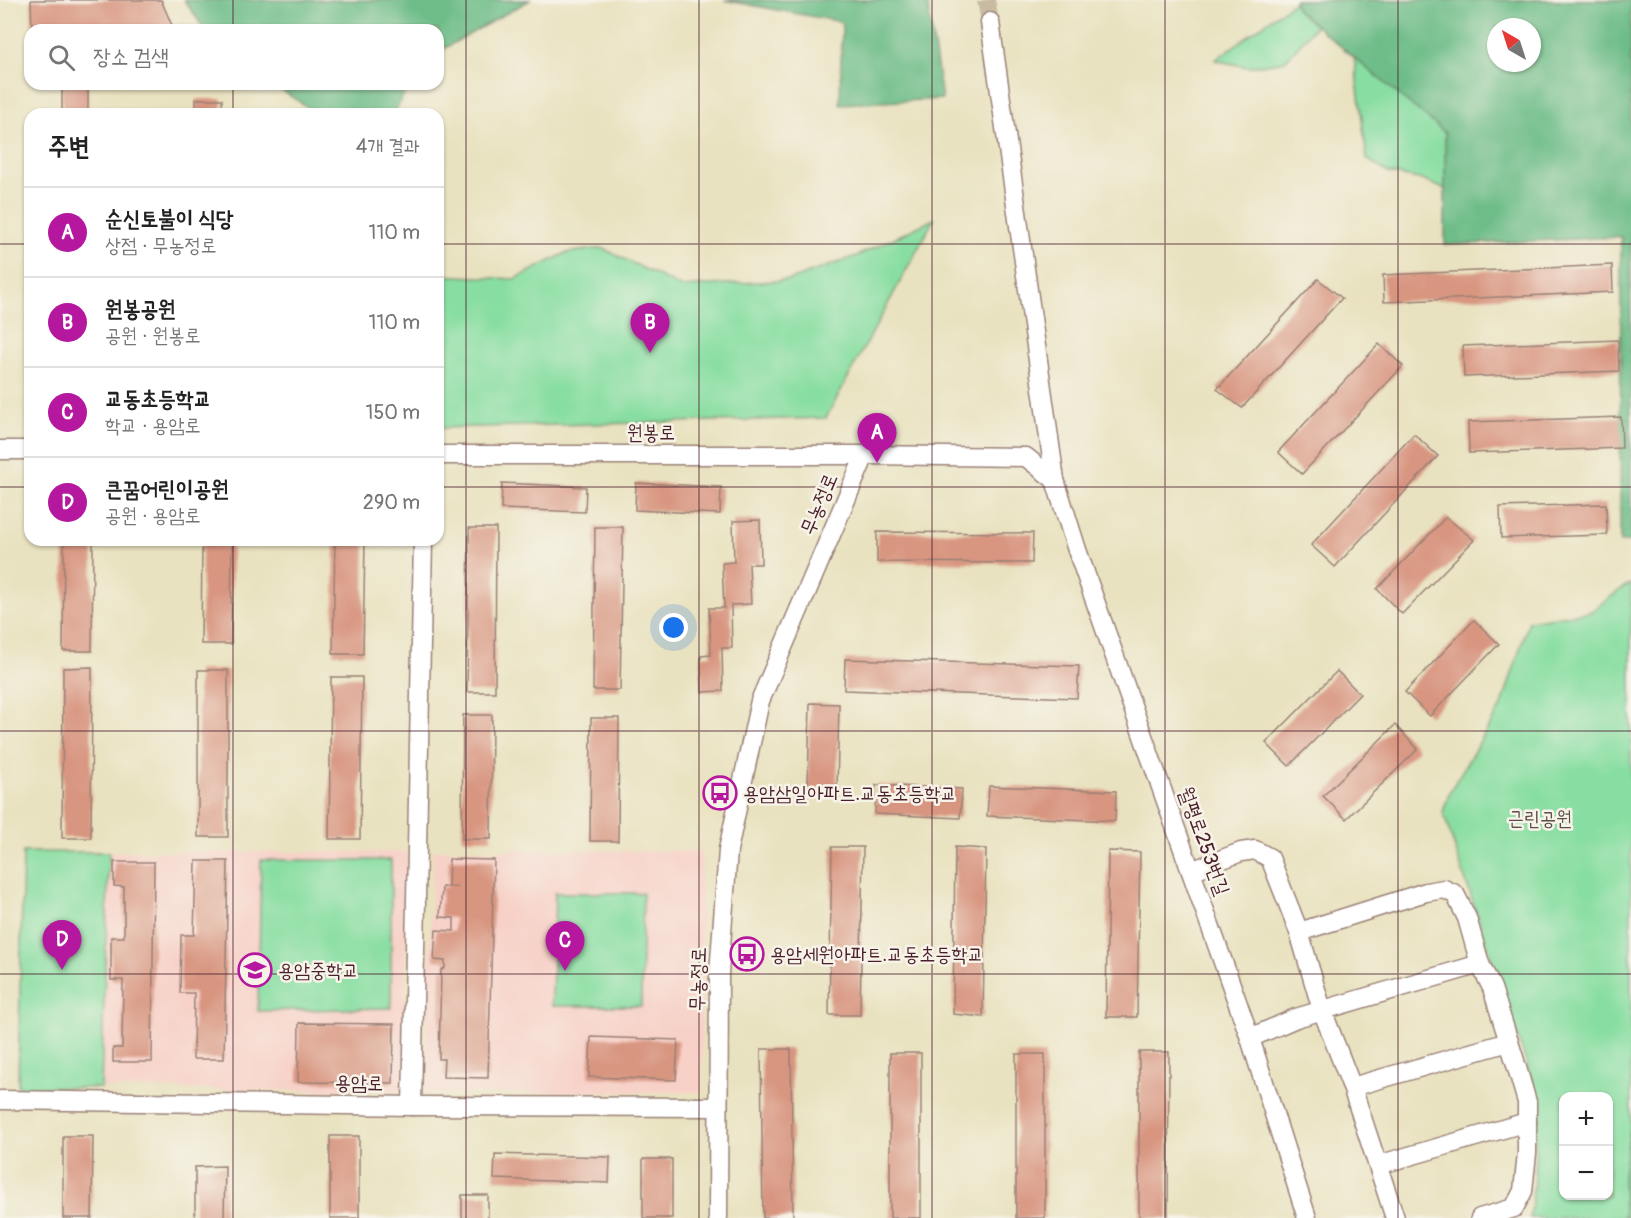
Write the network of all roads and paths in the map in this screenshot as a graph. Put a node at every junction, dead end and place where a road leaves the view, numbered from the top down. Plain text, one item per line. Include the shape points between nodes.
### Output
1 (990, 22) tunnel mouth
2 (0, 450) edge
3 (24, 450) edge
4 (444, 455) edge
5 (865, 455) junction
6 (1055, 480) junction
7 (423, 546) edge
8 (1191, 871) junction
9 (1299, 932) junction
10 (1480, 963) junction
11 (1322, 1010) junction
12 (1250, 1038) junction
13 (1509, 1042) junction
14 (1352, 1087) junction
15 (0, 1100) edge
16 (412, 1106) junction
17 (718, 1107) junction
18 (1527, 1122) junction
19 (1378, 1165) junction
20 (718, 1218) edge
21 (1307, 1218) edge
22 (1395, 1218) edge
23 (1480, 1218) edge

1 - 6 street
2 - 3 street
4 - 5 street, 원봉로
5 - 6 street via 1026,457
5 - 17 street, 무농정로 via 760,700 728,850 719,974
6 - 8 street, 월평로253번길
7 - 16 street
8 - 9 street via 1255,849 1270,858
8 - 12 street, 월평로253번길
9 - 10 street via 1426,891 1444,889 1455,894 1467,918
9 - 11 street
10 - 11 street
10 - 13 street
11 - 12 street
11 - 14 street
12 - 21 street, 월평로253번길
13 - 14 street
13 - 18 street via 1527,1102
14 - 19 street
15 - 16 street, 용암로
16 - 17 street, 용암로
17 - 20 street, 무농정로
18 - 19 street
18 - 23 street via 1523,1191 1514,1208
19 - 22 street

